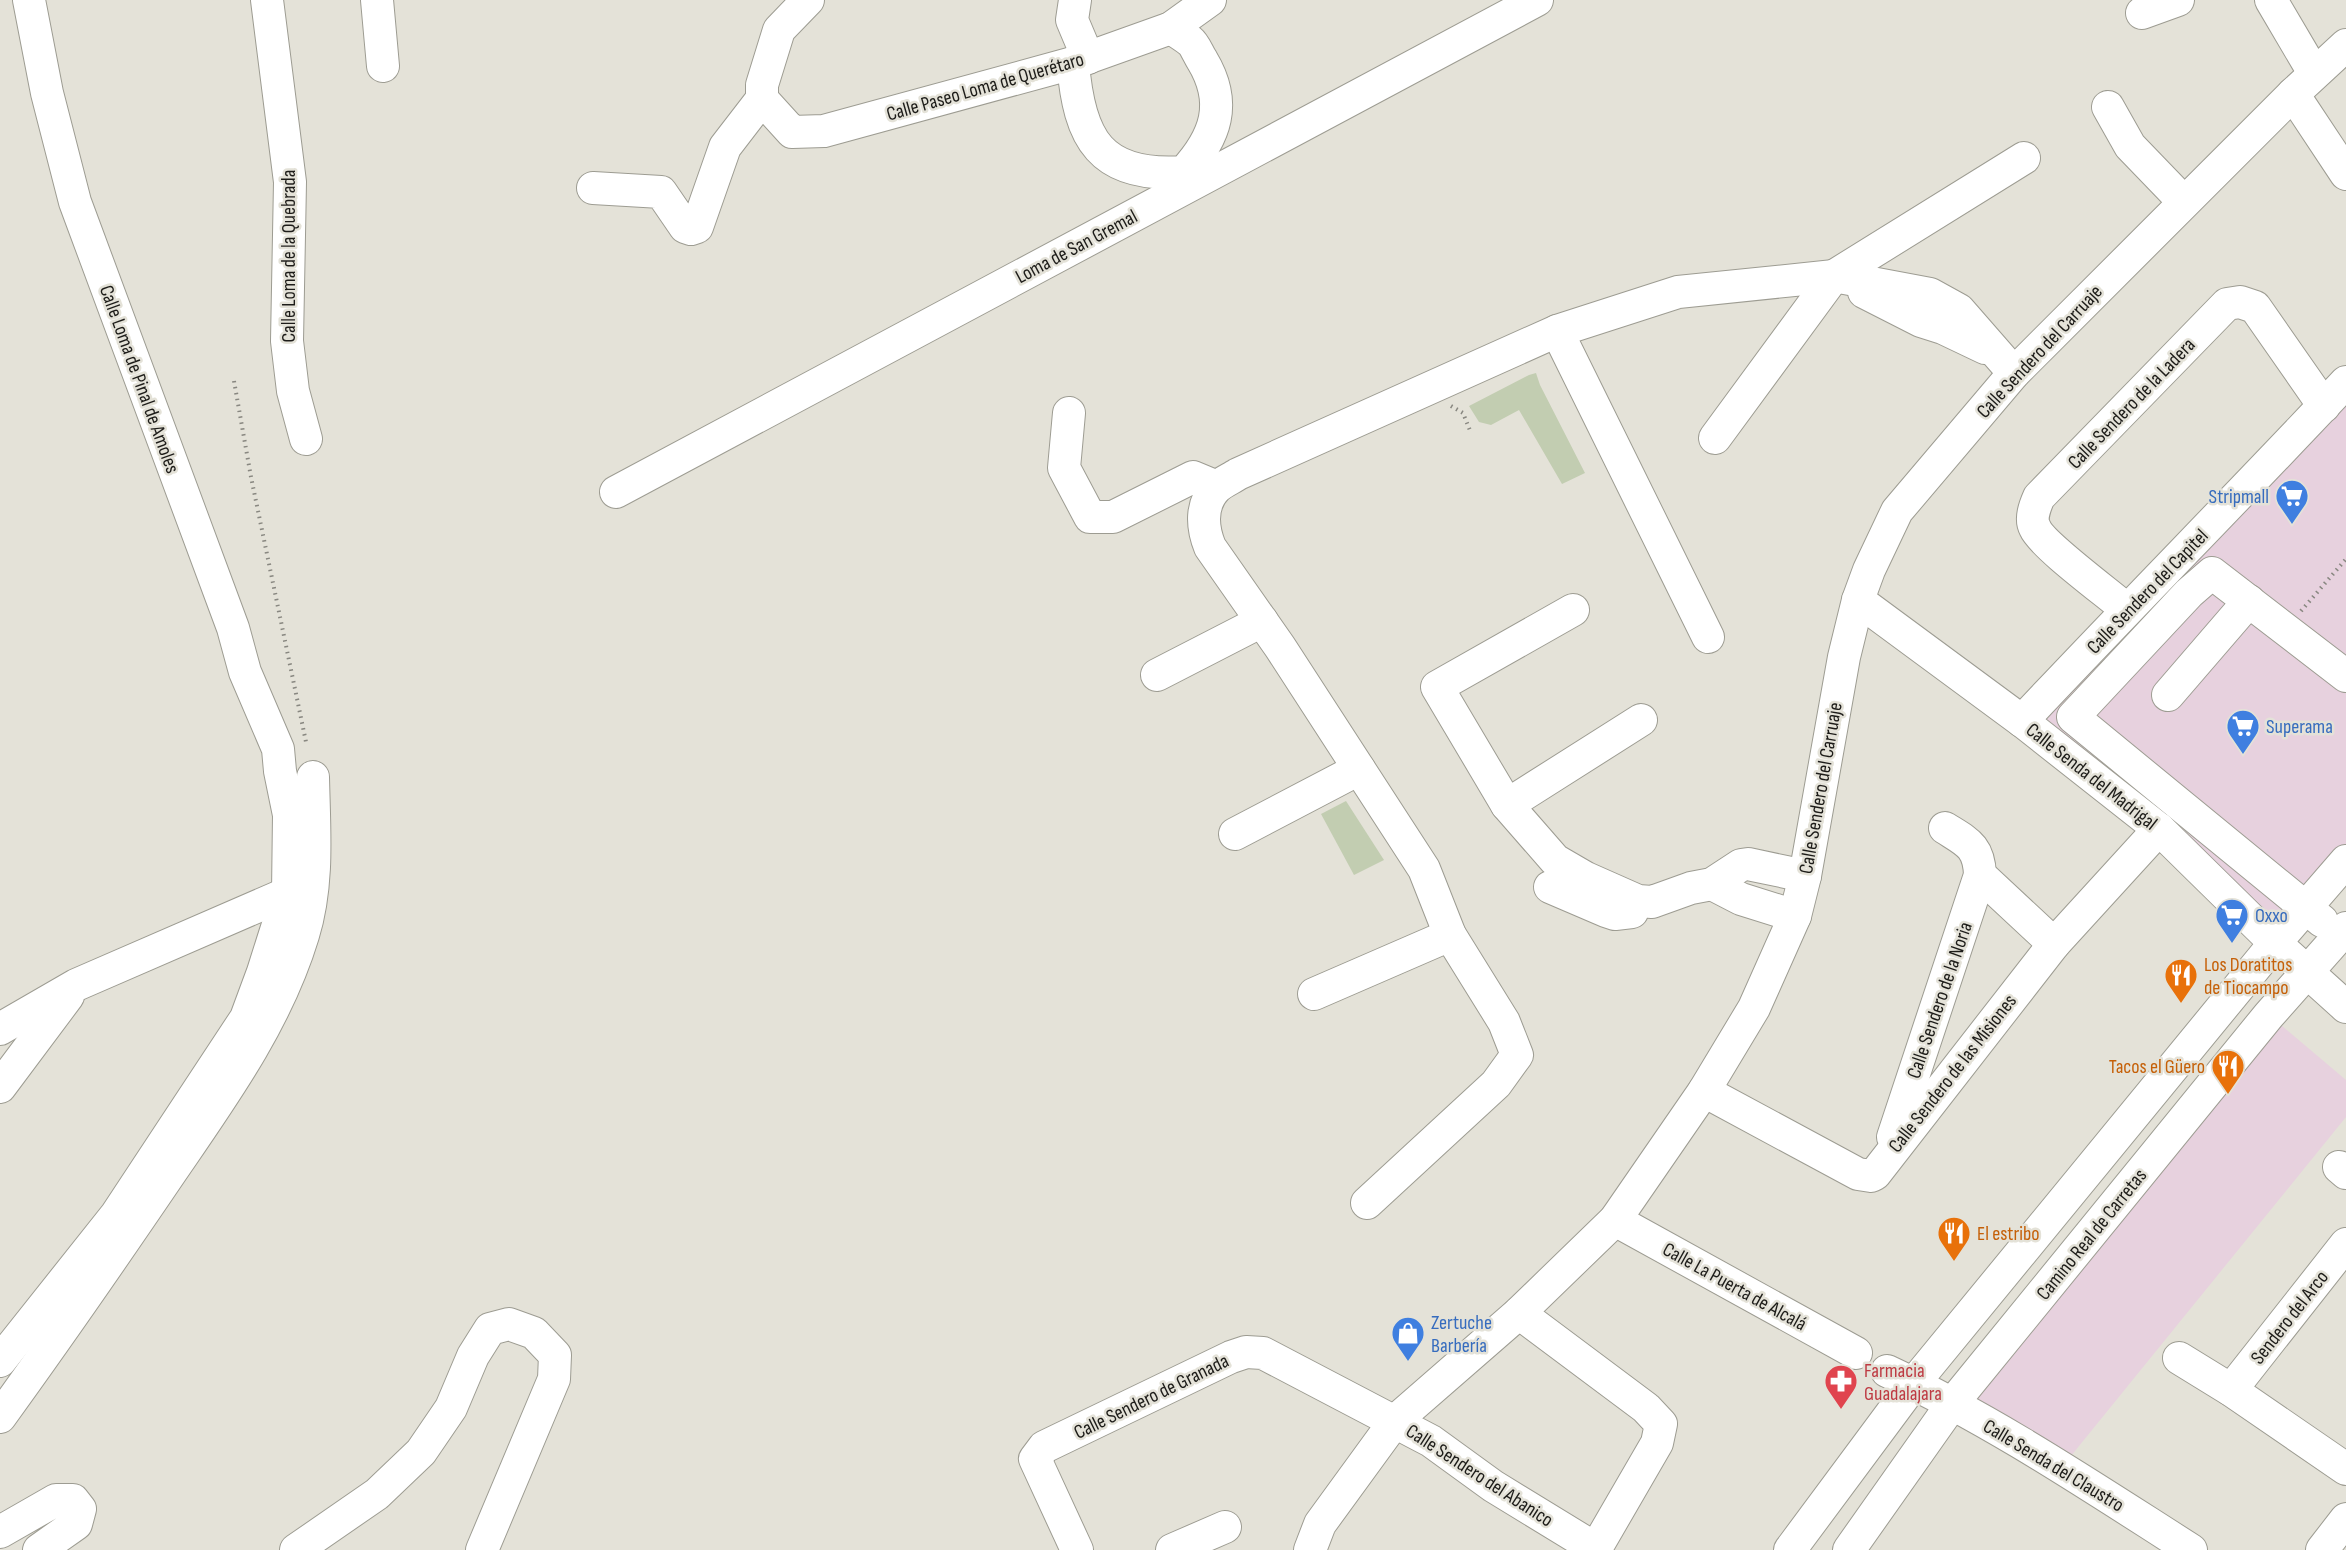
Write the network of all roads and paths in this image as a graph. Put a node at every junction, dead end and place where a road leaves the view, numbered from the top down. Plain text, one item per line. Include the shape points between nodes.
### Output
1 (28, 0) edge
2 (267, 0) edge
3 (377, 0) edge
4 (808, 0) edge
5 (1075, 0) edge
6 (1210, 0) edge
7 (1537, 0) edge
8 (2178, 0) edge
9 (2282, 5) edge
10 (2142, 14) dead end
11 (1171, 28) junction
12 (2346, 45) edge
13 (1080, 60) junction
14 (383, 66) dead end
15 (2303, 84) junction
16 (762, 99) junction
17 (2108, 107) dead end
18 (2024, 158) dead end
19 (2346, 174) edge
20 (1186, 179) junction
21 (593, 188) dead end
22 (2184, 202) junction
23 (1834, 276) junction
24 (1557, 331) junction
25 (2006, 364) junction
26 (234, 381) dead end
27 (2346, 382) edge
28 (1451, 406) dead end
29 (2324, 406) junction
30 (1069, 413) dead end
31 (1471, 432) dead end
32 (1715, 438) dead end
33 (306, 439) dead end
34 (1217, 487) junction
35 (616, 492) dead end
36 (2346, 559) edge
37 (1858, 600) junction
38 (2249, 601) junction
39 (2127, 609) junction
40 (1573, 610) dead end
41 (1262, 621) junction
42 (2284, 630) junction
43 (1708, 637) dead end
44 (1157, 675) dead end
45 (2346, 676) edge
46 (2168, 695) dead end
47 (1641, 720) dead end
48 (2022, 721) junction
49 (278, 749) junction
50 (1359, 770) junction
51 (313, 777) junction
52 (283, 784) junction
53 (1507, 805) junction
54 (1945, 828) dead end
55 (2159, 829) junction
56 (1235, 834) dead end
57 (2346, 861) edge
58 (1804, 876) junction
59 (1980, 876) junction
60 (1712, 884) junction
61 (1550, 887) dead end
62 (301, 890) junction
63 (1652, 902) junction
64 (2307, 908) junction
65 (1795, 916) junction
66 (1450, 935) junction
67 (2344, 936) edge
68 (2275, 943) junction
69 (2054, 944) junction
70 (2307, 974) junction
71 (76, 986) junction
72 (1314, 994) dead end
73 (2346, 1007) edge
74 (0, 1029) edge
75 (0, 1087) edge
76 (1704, 1091) junction
77 (1886, 1158) junction
78 (1367, 1203) dead end
79 (1615, 1220) junction
80 (2346, 1244) edge
81 (1519, 1313) junction
82 (33, 1318) junction
83 (60, 1334) junction
84 (1856, 1353) dead end
85 (2179, 1358) dead end
86 (0, 1361) edge
87 (1901, 1377) junction
88 (2231, 1390) junction
89 (1952, 1404) junction
90 (0, 1417) edge
91 (1395, 1421) junction
92 (2346, 1469) edge
93 (2346, 1519) edge
94 (1225, 1527) dead end
95 (0, 1532) edge
96 (1595, 1549) edge
97 (39, 1550) edge
98 (296, 1550) edge
99 (482, 1550) edge
100 (1077, 1550) edge
101 (1172, 1550) edge
102 (1310, 1550) edge
103 (1790, 1550) edge
104 (1849, 1550) edge
105 (2191, 1550) edge
106 (2322, 1550) edge

1 - 49 street, Calle Loma de Pinal de Amoles via 75,202 233,628 245,672
2 - 33 street, Calle Loma de la Quebrada via 290,182 287,341 293,391
3 - 14 street
4 - 16 street via 779,30 762,85
5 - 13 street via 1072,20
6 - 11 street, Calle Paseo Loma de Querétaro
7 - 20 street, Loma de San Gremal
8 - 10 street
9 - 15 street
11 - 13 street, Calle Paseo Loma de Querétaro
11 - 20 street via 1191,42 1214,80 1217,96 1215,124
12 - 15 street, Calle Sendero del Carruaje
13 - 16 street, Calle Paseo Loma de Querétaro via 824,131 792,132
13 - 20 street via 1076,95 1096,147 1135,170
15 - 19 street
15 - 22 street, Calle Sendero del Carruaje
16 - 21 street via 725,147 697,227 685,227 661,192
17 - 22 street via 2130,146
18 - 23 street
20 - 35 street, Loma de San Gremal
22 - 25 street, Calle Sendero del Carruaje
23 - 24 street via 1678,292
23 - 25 street via 1921,321 1943,328
23 - 32 street
24 - 34 street via 1238,474
24 - 43 street
25 - 37 street, Calle Sendero del Carruaje via 1897,511
26 - 51 path
27 - 29 street, Calle Sendero del Capitel
28 - 31 path via 1463,413
29 - 39 street, Calle Sendero del Capitel
29 - 39 street, Calle Sendero de la Ladera via 2255,307 2240,302 2227,304 2039,497 2034,509 2034,528 2045,542
30 - 34 street via 1064,468 1090,517 1113,517 1193,477
34 - 41 street via 1204,508 1204,533
36 - 42 path
37 - 48 street, Calle Senda del Madrigal
37 - 58 street, Calle Sendero del Carruaje
38 - 42 street
38 - 46 street
38 - 64 street via 2212,573 2073,717
39 - 48 street, Calle Sendero del Capitel
40 - 53 street via 1437,687
41 - 44 street
41 - 50 street
42 - 45 street
47 - 53 street
48 - 55 street, Calle Senda del Madrigal
49 - 51 street
49 - 52 street
50 - 56 street
50 - 66 street via 1424,869
51 - 52 street
51 - 62 street
52 - 62 street
53 - 63 street via 1555,860 1605,887 1638,901
54 - 59 street via 1971,844 1980,860
55 - 68 street, Calle Senda del Madrigal
55 - 69 street, Calle Sendero de las Misiones
57 - 64 street
58 - 60 street via 1749,864
58 - 65 street, Calle Sendero del Carruaje
59 - 69 street
59 - 77 street, Calle Sendero de la Noria
60 - 63 street
60 - 65 street via 1741,899
61 - 63 street via 1615,914 1627,914
62 - 71 street
62 - 82 street via 246,1018 116,1215
62 - 83 street via 304,933 284,989 255,1044
64 - 67 street
64 - 68 street
65 - 76 street, Calle Sendero del Carruaje via 1754,1008
66 - 72 street
66 - 78 street via 1504,1022 1516,1055 1496,1084
67 - 70 street, Camino Real de Carretas
68 - 70 street, Calle Senda del Madrigal
68 - 87 street
69 - 77 street, Calle Sendero de las Misiones
70 - 73 street, Calle Senda del Madrigal
70 - 89 street, Camino Real de Carretas via 2269,1015
71 - 74 street
71 - 75 street
76 - 77 street, Calle Sendero de las Misiones via 1858,1174 1875,1174
76 - 79 street, Calle Sendero del Carruaje
79 - 81 street, Calle Sendero del Carruaje
79 - 84 street, Calle La Puerta de Alcalá
80 - 88 street, Sendero del Arco
81 - 91 street, Calle Sendero del Carruaje
81 - 96 street via 1646,1408 1661,1424 1657,1443
82 - 83 street
82 - 86 street
83 - 90 street
85 - 88 street
87 - 89 street, Calle Senda del Claustro
87 - 103 street
88 - 92 street
89 - 104 street, Camino Real de Carretas
89 - 105 street, Calle Senda del Claustro via 2062,1467
91 - 96 street, Calle Sendero del Abanico
91 - 100 street, Calle Sendero de Granada via 1263,1353 1246,1352 1231,1357 1044,1447 1035,1459
91 - 102 street, Calle Sendero del Carruaje via 1320,1524
93 - 106 street
94 - 101 street
95 - 97 street via 56,1500 73,1500 80,1509 76,1524
98 - 99 street via 377,1494 421,1452 451,1408 473,1356 490,1329 509,1324 534,1333 555,1354 554,1379

